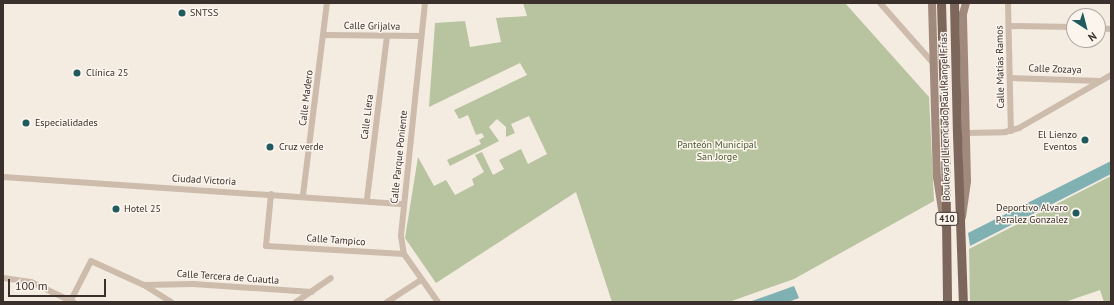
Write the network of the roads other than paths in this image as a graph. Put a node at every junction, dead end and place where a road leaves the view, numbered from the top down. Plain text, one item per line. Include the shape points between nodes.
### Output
1 (327, 3) edge
2 (425, 3) edge
3 (880, 3) edge
4 (932, 3) edge
5 (941, 3) edge
6 (954, 3) edge
7 (966, 3) edge
8 (1008, 3) edge
9 (1009, 26) junction
10 (1066, 27) edge
11 (324, 35) junction
12 (387, 36) junction
13 (420, 36) junction
14 (964, 53) junction
15 (934, 60) junction
16 (964, 63) junction
17 (1111, 75) edge
18 (1010, 78) junction
19 (1100, 81) junction
20 (1011, 131) junction
21 (962, 134) junction
22 (3, 177) edge
23 (272, 194) junction
24 (303, 195) junction
25 (366, 199) junction
26 (404, 204) junction
27 (947, 231) junction
28 (404, 254) junction
29 (3, 278) edge
30 (331, 278) dead end
31 (421, 280) junction
32 (144, 285) junction
33 (312, 292) junction
34 (71, 302) edge
35 (170, 302) edge
36 (296, 302) edge
37 (387, 302) edge
38 (438, 302) edge
39 (947, 302) edge
40 (963, 302) edge

1 - 11 street, Calle Madero
2 - 13 street, Calle Parque Poniente
3 - 15 street
4 - 15 main road
5 - 27 main road, Boulevard Licenciado Raúl Rangel Frías / 410, bridge
6 - 21 main road, Boulevard Licenciado Raúl Rangel Frías / 410, bridge
7 - 14 main road
8 - 9 street, Calle Matías Ramos
9 - 10 street
9 - 18 street, Calle Matías Ramos
11 - 12 street, Calle Grijalva
11 - 24 street, Calle Madero
12 - 13 street, Calle Grijalva
12 - 25 street, Calle Llera
13 - 26 street, Calle Parque Poniente
14 - 15 main road via 949,47
14 - 16 main road
15 - 16 main road via 951,68
15 - 27 main road via 937,177
16 - 21 main road
17 - 19 street
18 - 19 street, Calle Zozaya
18 - 20 street, Calle Matías Ramos
19 - 20 street
20 - 21 street
21 - 40 main road, Boulevard Licenciado Raúl Rangel Frías / 410 via 959,228
22 - 23 street, Ciudad Victoria
23 - 24 street, Ciudad Victoria
23 - 28 street, Calle Tampico via 266,246
24 - 25 street, Ciudad Victoria
25 - 26 street, Ciudad Victoria
26 - 28 street, Calle Parque Poniente via 401,236
27 - 39 main road, Boulevard Licenciado Raúl Rangel Frías / 410
28 - 31 street, Calle Parque Poniente
29 - 34 street via 31,282
30 - 33 street
31 - 37 street
31 - 38 street, Calle Parque Poniente
32 - 33 street, Calle Tercera de Cuautla via 193,284
32 - 34 street via 88,262
32 - 35 street
33 - 36 street

